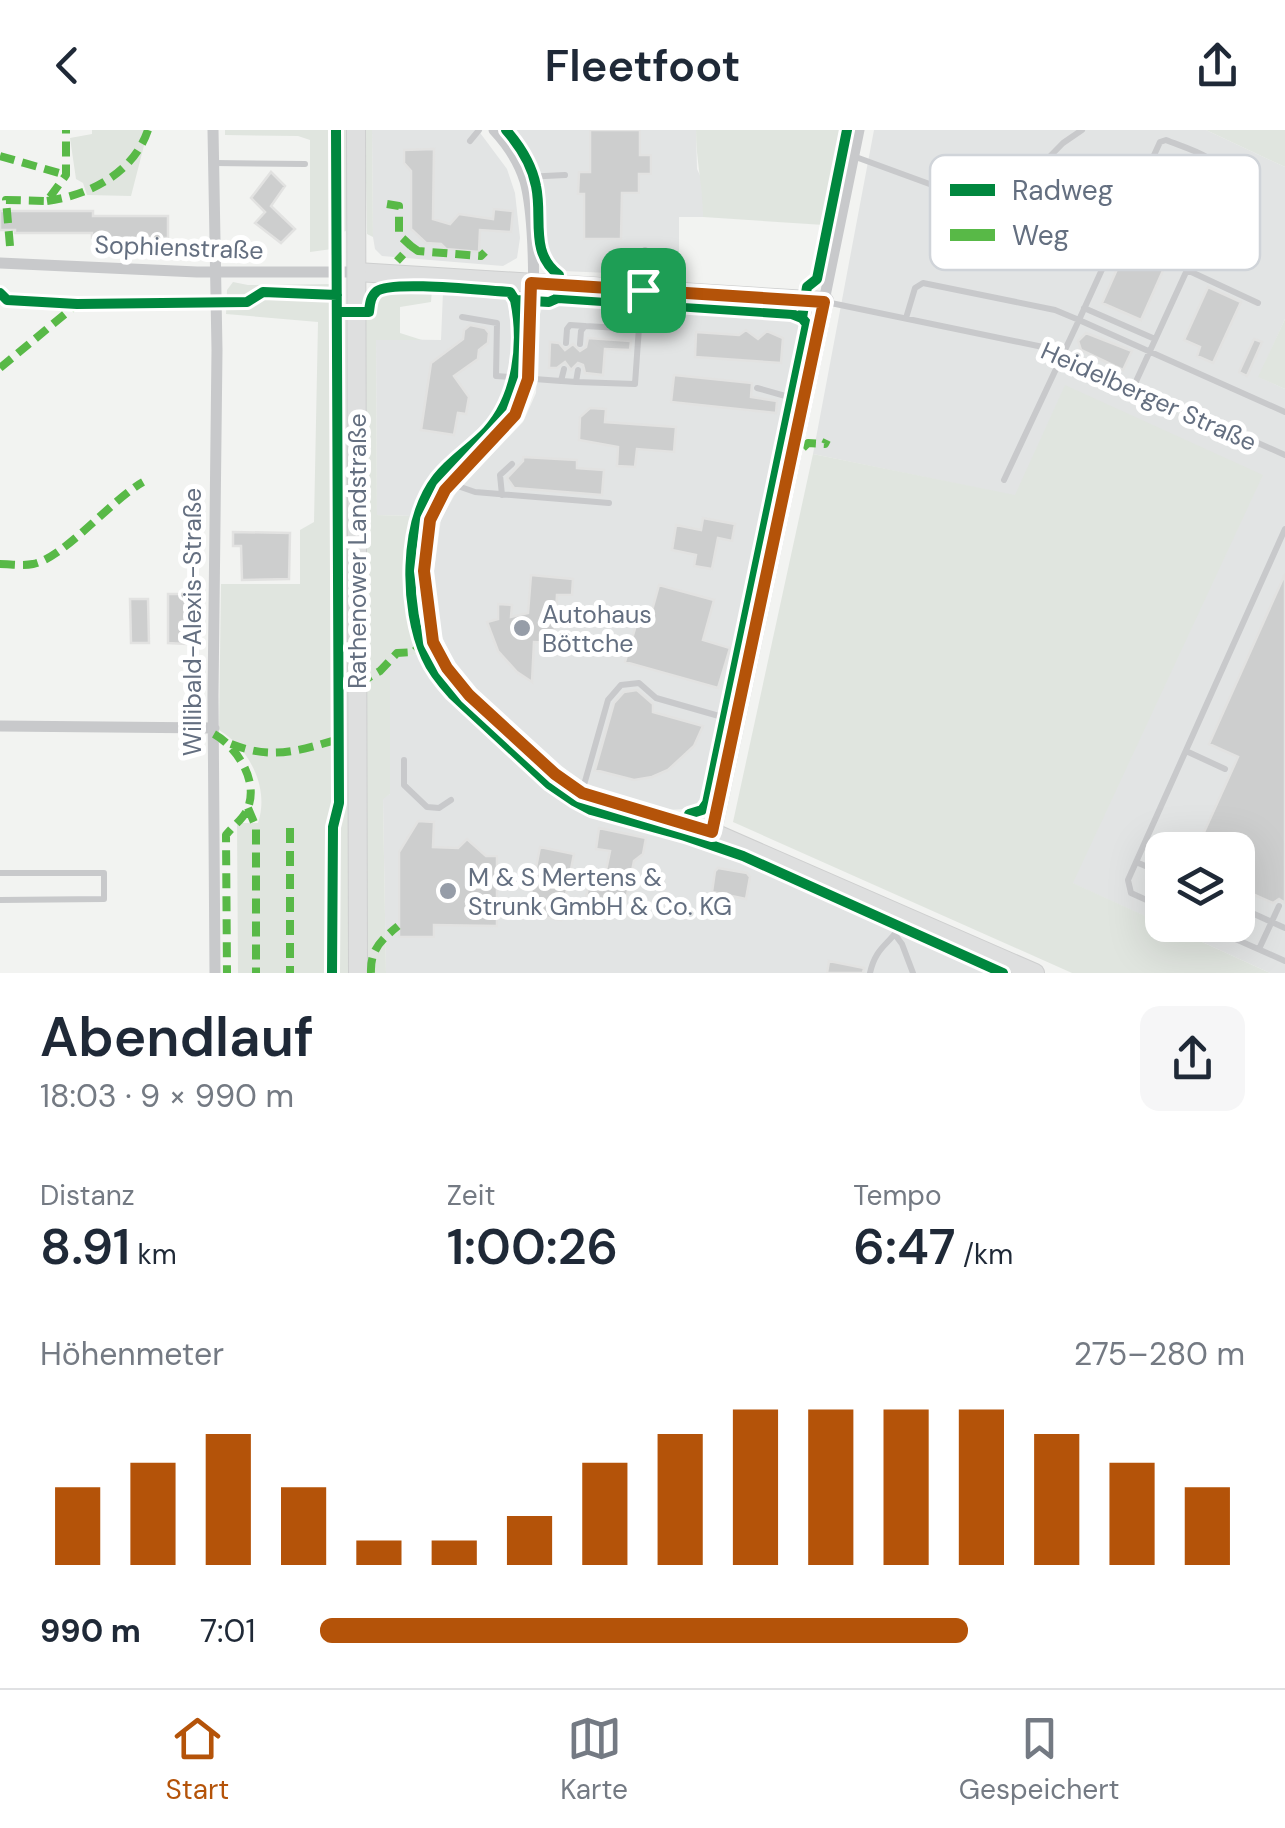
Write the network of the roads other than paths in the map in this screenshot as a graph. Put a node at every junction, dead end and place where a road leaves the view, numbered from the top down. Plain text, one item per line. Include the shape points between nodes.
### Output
1 (213, 130) edge
2 (356, 130) edge
3 (479, 130) edge
4 (494, 130) edge
5 (859, 130) edge
6 (1082, 130) edge
7 (470, 141) dead end
8 (1051, 155) edge
9 (1154, 155) edge
10 (1200, 155) edge
11 (853, 156) junction
12 (213, 162) junction
13 (305, 164) dead end
14 (565, 175) dead end
15 (524, 177) junction
16 (930, 185) edge
17 (645, 250) dead end
18 (0, 263) edge
19 (1101, 270) edge
20 (1187, 270) joint
21 (216, 272) junction
22 (358, 272) junction
23 (531, 283) junction
24 (643, 290) junction
25 (824, 302) junction
26 (1258, 303) dead end
27 (1084, 308) junction
28 (462, 316) dead end
29 (906, 318) junction
30 (1078, 320) junction
31 (585, 326) junction
32 (639, 326) junction
33 (1156, 339) junction
34 (566, 343) dead end
35 (580, 344) dead end
36 (1150, 351) junction
37 (1062, 355) junction
38 (564, 369) dead end
39 (578, 370) dead end
40 (528, 379) junction
41 (561, 381) junction
42 (576, 382) junction
43 (757, 388) dead end
44 (1133, 388) junction
45 (804, 402) junction
46 (1285, 412) edge
47 (1285, 455) edge
48 (512, 464) dead end
49 (1004, 480) dead end
50 (450, 484) junction
51 (502, 496) junction
52 (609, 503) dead end
53 (1285, 529) edge
54 (736, 721) junction
55 (0, 726) edge
56 (214, 728) junction
57 (1186, 751) junction
58 (404, 760) dead end
59 (1225, 769) dead end
60 (582, 793) junction
61 (450, 800) dead end
62 (712, 832) junction
63 (1136, 862) junction
64 (1145, 866) edge
65 (0, 873) edge
66 (1145, 899) edge
67 (0, 900) edge
68 (1278, 906) dead end
69 (904, 914) junction
70 (1255, 915) edge
71 (1271, 922) junction
72 (1285, 928) edge
73 (896, 936) junction
74 (1243, 942) edge
75 (1259, 949) junction
76 (1285, 961) edge
77 (1010, 968) edge
78 (215, 973) edge
79 (358, 973) edge
80 (870, 973) edge
81 (914, 973) edge
82 (1035, 973) edge

1 - 12 street, Willibald-Alexis-Straße
2 - 22 street, Rathenower Landstraße
3 - 7 lane
4 - 15 street
5 - 11 street
6 - 8 lane
9 - 10 lane via 1166,140
11 - 16 lane
11 - 25 street
12 - 13 lane
12 - 21 street, Willibald-Alexis-Straße
14 - 15 lane
15 - 23 street
17 - 24 lane
18 - 21 street, Sophienstraße
19 - 27 lane
20 - 26 lane
20 - 33 lane
21 - 22 street, Sophienstraße
21 - 56 street, Willibald-Alexis-Straße
22 - 23 street, Heidelberger Straße
22 - 79 street, Rathenower Landstraße
23 - 24 street, Heidelberger Straße
23 - 40 street
24 - 25 street, Heidelberger Straße
24 - 32 lane
25 - 29 lane, Heidelberger Straße
25 - 45 street
27 - 30 lane
27 - 33 lane
28 - 40 lane via 497,323 496,376
29 - 30 lane via 922,283
29 - 37 lane, Heidelberger Straße
30 - 36 lane
30 - 37 lane
31 - 32 lane
31 - 34 lane via 570,326
31 - 35 lane
32 - 42 lane via 635,384
33 - 36 lane
36 - 44 lane
36 - 46 lane
37 - 44 lane, Heidelberger Straße
37 - 49 lane
38 - 41 lane
39 - 42 lane
40 - 41 lane
40 - 50 street via 505,429
41 - 42 lane
43 - 45 lane
44 - 47 lane, Heidelberger Straße
45 - 54 street
48 - 51 lane via 500,475
50 - 51 lane
50 - 60 street via 426,536 424,571 429,625 447,668 501,734 552,779
51 - 52 lane
53 - 57 lane
54 - 60 lane via 662,700 640,683 621,685 608,700
54 - 62 street
55 - 56 street
56 - 78 street, Willibald-Alexis-Straße
57 - 59 lane
57 - 63 lane
58 - 61 lane via 404,785 426,807
60 - 62 street
62 - 69 street
63 - 64 lane
63 - 66 lane via 1128,880 1131,893
65 - 67 lane via 104,873 104,899
68 - 71 lane
69 - 73 lane
69 - 77 street
70 - 71 lane
71 - 72 lane
71 - 75 lane
73 - 80 lane via 878,949
73 - 81 lane
74 - 75 lane
75 - 76 lane
77 - 82 street

